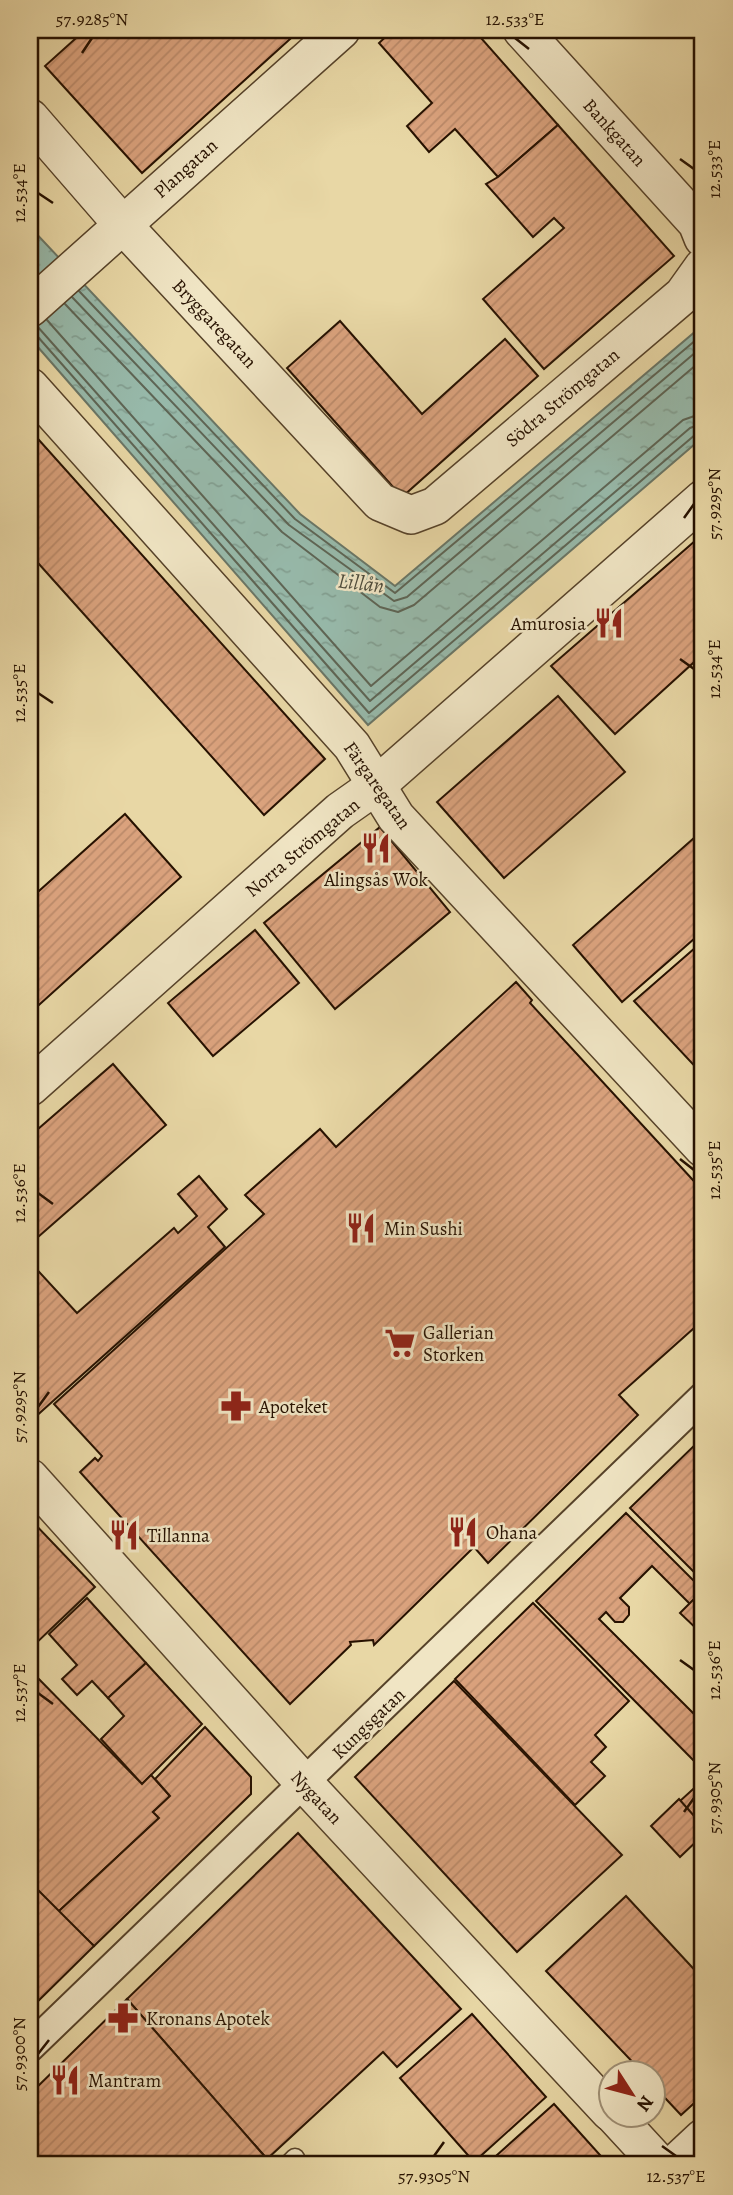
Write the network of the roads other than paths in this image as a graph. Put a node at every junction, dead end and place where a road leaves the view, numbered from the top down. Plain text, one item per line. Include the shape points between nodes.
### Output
1 (341, 30) edge
2 (522, 30) edge
3 (30, 118) edge
4 (122, 224) junction
5 (703, 238) edge
6 (703, 267) edge
7 (30, 308) edge
8 (30, 387) edge
9 (703, 499) edge
10 (411, 515) joint
11 (377, 785) junction
12 (30, 1087) edge
13 (703, 1148) edge
14 (703, 1397) edge
15 (30, 1478) edge
16 (305, 1784) junction
17 (30, 2046) edge
18 (596, 2096) edge
19 (626, 2128) edge
20 (703, 2138) edge
21 (660, 2165) edge
22 (674, 2165) edge

1 - 4 street, Plangatan
2 - 5 street, Bankgatan via 697,223
3 - 4 street, Bryggaregatan
4 - 7 street, Plangatan
4 - 10 street, Bryggaregatan via 380,502
6 - 10 street, Södra Strömgatan via 683,295 435,506
8 - 11 street, Färgaregatan via 352,746
9 - 11 street, Norra Strömgatan
11 - 12 street, Norra Strömgatan via 340,811
11 - 13 street, Färgaregatan via 396,817
14 - 16 street, Kungsgatan
15 - 16 street, Nygatan
16 - 17 street, Kungsgatan
16 - 18 street, Nygatan
19 - 21 street, Nygatan
20 - 22 street

